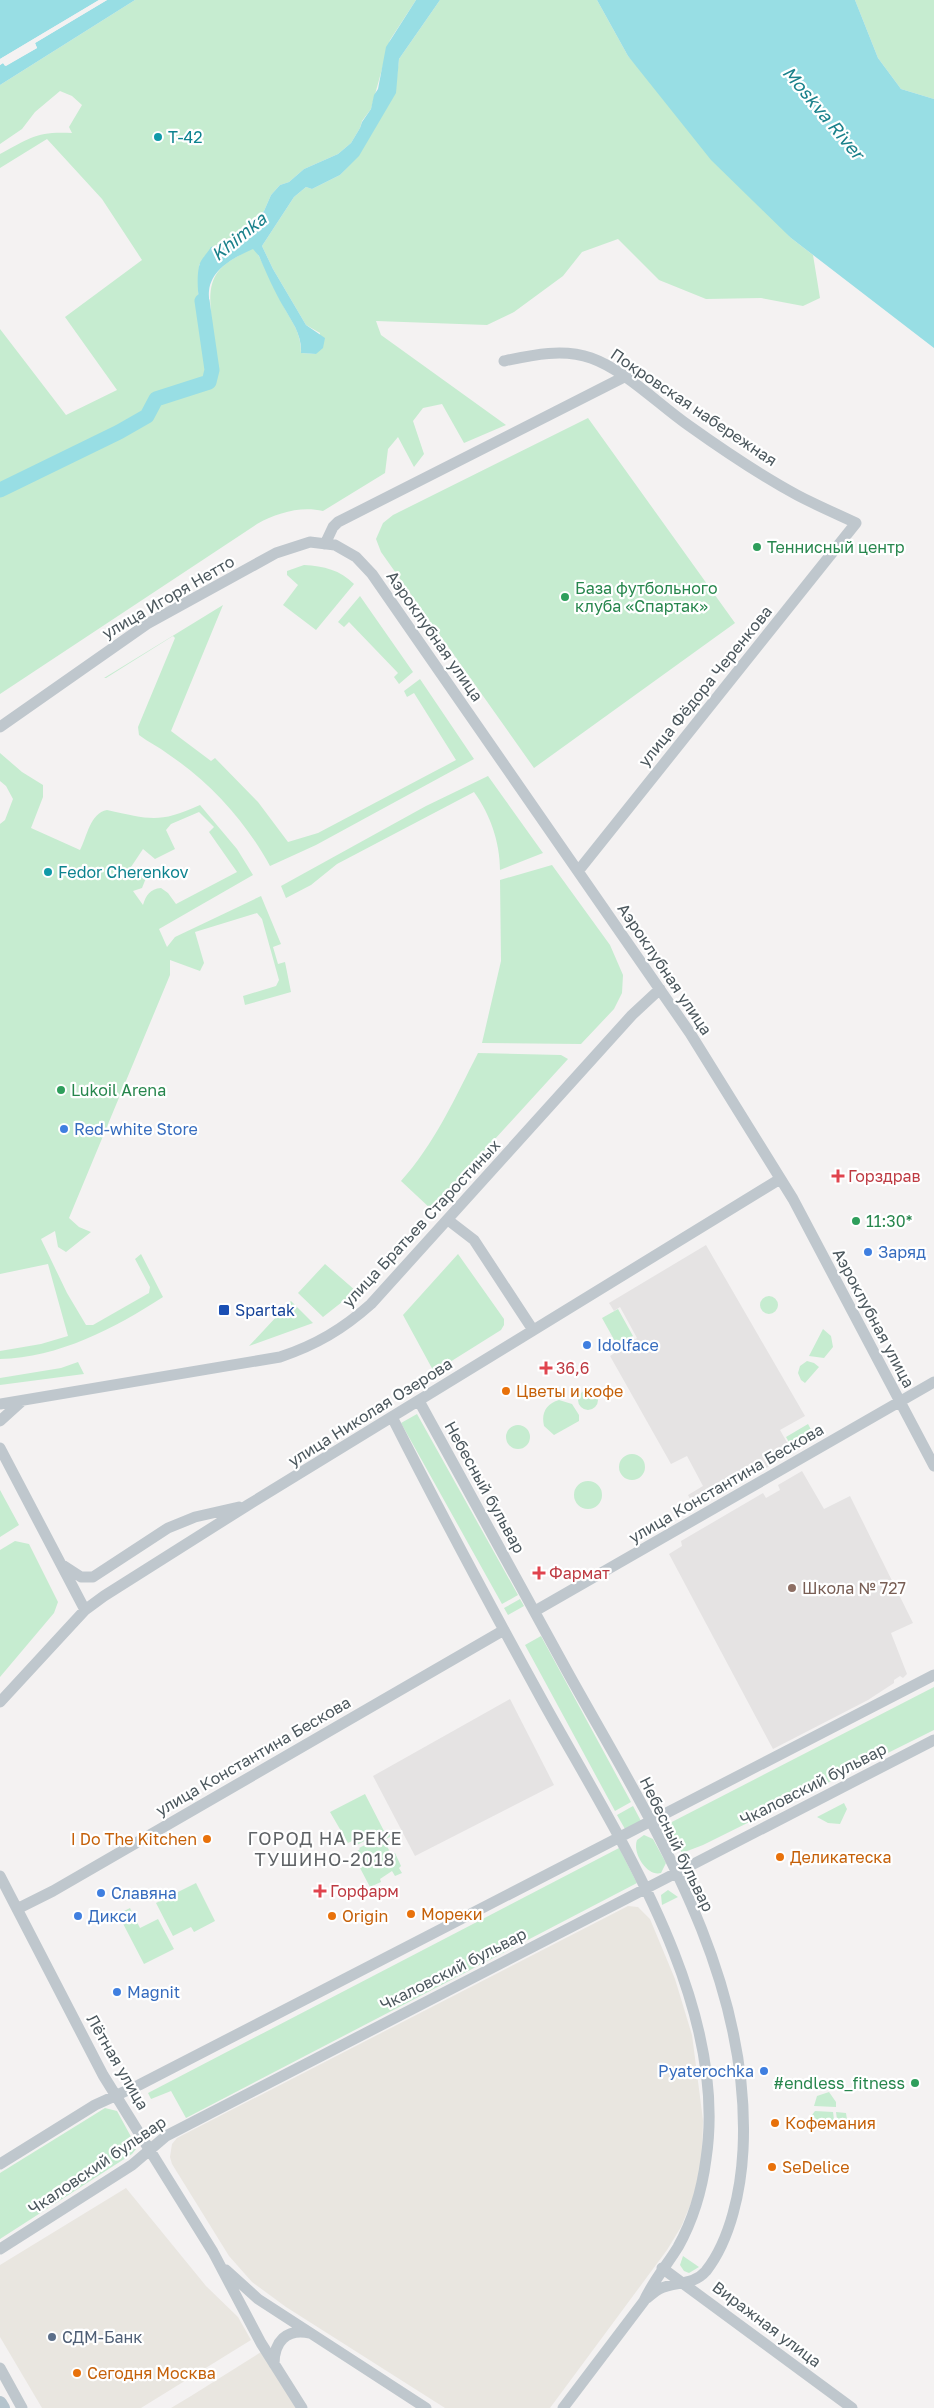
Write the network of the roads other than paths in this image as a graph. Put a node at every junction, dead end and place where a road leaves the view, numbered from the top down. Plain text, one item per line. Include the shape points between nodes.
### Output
1 (504, 360) dead end
2 (624, 377) junction
3 (856, 523) joint
4 (310, 542) joint
5 (325, 544) junction
6 (0, 727) edge
7 (579, 870) junction
8 (660, 989) junction
9 (780, 1179) junction
10 (448, 1220) junction
11 (533, 1330) junction
12 (934, 1382) edge
13 (22, 1401) junction
14 (419, 1401) junction
15 (900, 1401) junction
16 (0, 1404) edge
17 (392, 1417) junction
18 (0, 1420) edge
19 (0, 1448) edge
20 (934, 1466) edge
21 (248, 1505) junction
22 (61, 1564) junction
23 (85, 1610) junction
24 (535, 1611) junction
25 (504, 1630) junction
26 (934, 1675) edge
27 (0, 1702) edge
28 (934, 1740) edge
29 (651, 1822) junction
30 (618, 1839) junction
31 (676, 1873) junction
32 (0, 1876) edge
33 (645, 1889) junction
34 (17, 1909) junction
35 (117, 2095) junction
36 (150, 2150) junction
37 (0, 2164) edge
38 (0, 2249) edge
39 (213, 2252) junction
40 (662, 2268) junction
41 (685, 2284) junction
42 (644, 2301) junction
43 (312, 2334) junction
44 (274, 2364) junction
45 (0, 2368) edge
46 (0, 2404) edge
47 (3, 2408) edge
48 (22, 2408) edge
49 (302, 2408) edge
50 (426, 2408) edge
51 (563, 2408) edge
52 (852, 2408) edge

1 - 2 street, Покровская набережная via 561,352 583,356
2 - 3 street, Покровская набережная via 746,464 797,495
2 - 5 street via 338,522
3 - 7 street, улица Фёдора Черенкова
4 - 5 street, Аэроклубная улица
4 - 6 street, улица Игоря Нетто via 276,553 147,624
5 - 7 street, Аэроклубная улица via 335,545 356,557 372,574
7 - 8 street, Аэроклубная улица
8 - 9 street, Аэроклубная улица
8 - 10 street, улица Братьев Старостиных via 632,1014
9 - 11 street, улица Николая Озерова
9 - 15 street, Аэроклубная улица
10 - 11 street via 474,1240
10 - 13 street, улица Братьев Старостиных via 371,1304 344,1327 318,1343 272,1358
11 - 14 street, улица Николая Озерова
12 - 15 street, улица Константина Бескова
13 - 16 street, улица Братьев Старостиных
13 - 18 street
14 - 17 street, улица Николая Озерова
14 - 24 street, Небесный бульвар
15 - 20 street, Аэроклубная улица
15 - 24 street, улица Константина Бескова
17 - 21 street, улица Николая Озерова
17 - 25 street, Небесный бульвар
19 - 22 street
21 - 22 street via 195,1517 168,1528 93,1577 81,1577
21 - 23 street, улица Николая Озерова
22 - 23 street
23 - 27 street, улица Николая Озерова
24 - 29 street, Небесный бульвар
25 - 30 street, Небесный бульвар
25 - 34 street, улица Константина Бескова
26 - 29 street
28 - 31 street, Чкаловский бульвар
29 - 30 street
29 - 31 street, Небесный бульвар
30 - 33 street, Небесный бульвар
30 - 35 street
31 - 33 street, Чкаловский бульвар
31 - 41 street, Небесный бульвар via 715,1964 729,2008 742,2088 744,2129 741,2183 733,2214 708,2269
32 - 34 street, Лётная улица
33 - 36 street, Чкаловский бульвар via 166,2136
33 - 40 street, Небесный бульвар via 696,2016 709,2097 701,2188 690,2223 677,2249
34 - 35 street, Лётная улица via 103,2075
35 - 36 street, Лётная улица
35 - 37 street via 95,2105
36 - 38 street, Чкаловский бульвар via 132,2165
36 - 39 street, Лётная улица
39 - 43 street via 229,2273 258,2299
39 - 44 street, Лётная улица
40 - 41 street, Виражная улица
40 - 42 street, Небесный бульвар
41 - 42 street, Небесный бульвар via 658,2289
41 - 52 street, Виражная улица
42 - 51 street, Небесный бульвар
43 - 44 street via 301,2331 289,2333 279,2342
43 - 50 street
44 - 49 street, Лётная улица
45 - 48 street
46 - 47 main road

